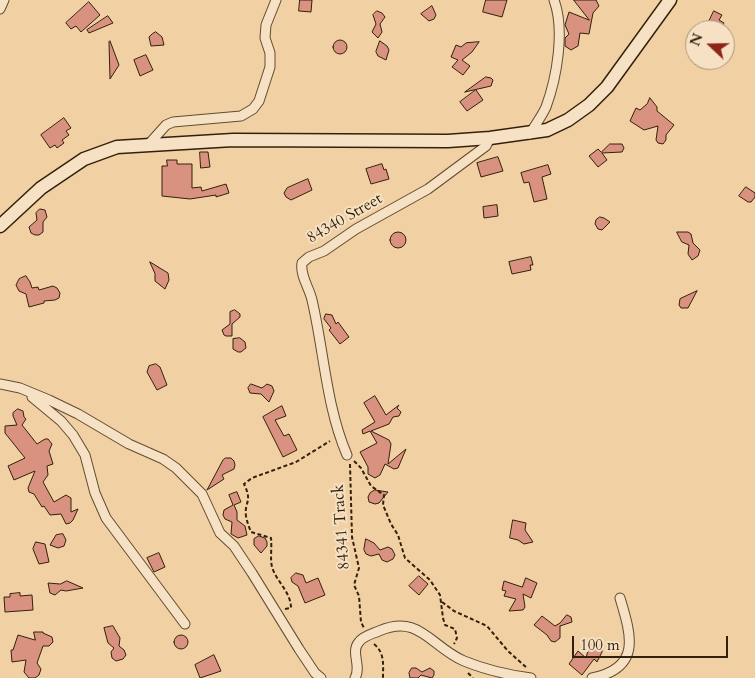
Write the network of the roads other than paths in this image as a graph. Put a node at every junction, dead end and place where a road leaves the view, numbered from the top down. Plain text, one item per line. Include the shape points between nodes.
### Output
1 (4, 0) edge
2 (276, 0) edge
3 (554, 0) edge
4 (670, 0) edge
5 (0, 9) edge
6 (530, 134) junction
7 (490, 138) junction
8 (149, 144) junction
9 (0, 226) edge
10 (0, 384) edge
11 (20, 388) junction
12 (347, 455) road end
13 (620, 598) dead end
14 (184, 624) dead end
15 (530, 674) edge
16 (321, 678) edge
17 (355, 678) edge
18 (592, 678) edge

1 - 5 street
2 - 8 street via 266,25 270,67 259,101 253,109 233,117 173,122 166,125
3 - 6 street via 559,32 554,71 545,108
4 - 6 street via 607,87 589,105 568,120
6 - 7 street
7 - 8 street
7 - 12 street, 84340 Street via 486,146 428,189 302,263 335,423
8 - 9 street via 117,147 84,159 41,188
10 - 11 street
11 - 14 street via 44,405 73,435 85,455 94,493 106,518
11 - 16 street via 78,414 176,468 202,494 220,533 234,546
13 - 18 street via 630,641 628,654 611,674
15 - 17 street via 491,671 454,656 422,632 404,625 387,628 362,639 354,650 358,669

